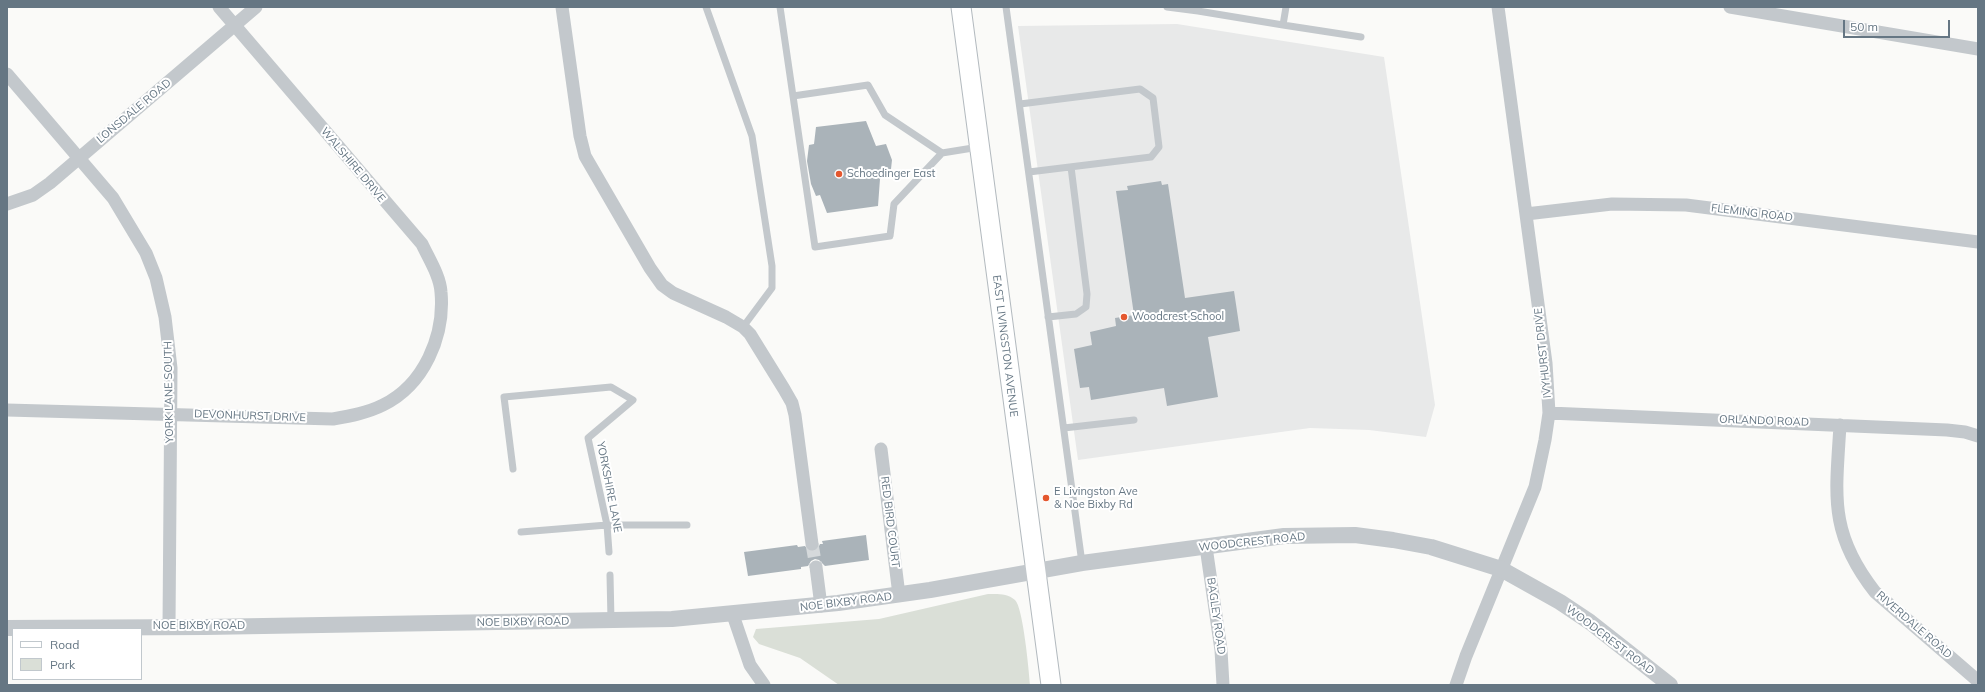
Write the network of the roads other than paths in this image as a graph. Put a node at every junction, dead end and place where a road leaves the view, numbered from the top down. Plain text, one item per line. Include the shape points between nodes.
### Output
1 (219, 7) edge
2 (256, 7) edge
3 (562, 7) edge
4 (706, 7) edge
5 (780, 7) edge
6 (961, 7) edge
7 (1006, 7) edge
8 (1167, 7) edge
9 (1286, 7) edge
10 (1498, 7) edge
11 (1730, 7) edge
12 (1198, 9) edge
13 (1283, 25) junction
14 (235, 26) junction
15 (1361, 37) dead end
16 (1978, 49) edge
17 (7, 74) edge
18 (793, 96) junction
19 (1020, 104) junction
20 (979, 147) junction
21 (942, 153) junction
22 (81, 158) junction
23 (1070, 167) junction
24 (1029, 172) junction
25 (7, 204) edge
26 (1526, 214) junction
27 (1978, 242) edge
28 (1048, 317) junction
29 (743, 327) junction
30 (436, 342) joint
31 (7, 410) edge
32 (1548, 413) junction
33 (172, 415) junction
34 (1134, 420) dead end
35 (1840, 425) junction
36 (1064, 428) junction
37 (1978, 436) edge
38 (881, 449) dead end
39 (513, 469) dead end
40 (607, 525) junction
41 (687, 525) dead end
42 (521, 532) dead end
43 (812, 544) tunnel mouth
44 (1206, 547) junction
45 (609, 552) dead end
46 (1082, 563) junction
47 (816, 567) tunnel mouth
48 (1502, 569) junction
49 (1036, 571) junction
50 (610, 575) dead end
51 (899, 595) junction
52 (821, 606) junction
53 (733, 615) junction
54 (611, 620) junction
55 (169, 626) junction
56 (7, 628) edge
57 (1978, 681) edge
58 (764, 685) edge
59 (1051, 685) edge
60 (1223, 685) edge
61 (1456, 685) edge
62 (1670, 685) edge

1 - 14 street, WALSHIRE DRIVE
2 - 14 street, LONSDALE ROAD
3 - 29 street via 580,136 585,156 595,176 662,285 673,293
4 - 29 lane via 752,136 772,266 772,288
5 - 18 lane
6 - 20 main road, EAST LIVINGSTON AVENUE
7 - 19 lane
8 - 12 lane
9 - 13 lane
10 - 26 street, IVYHURST DRIVE
11 - 16 street
12 - 13 lane
13 - 15 lane
14 - 22 street, LONSDALE ROAD
14 - 30 street, WALSHIRE DRIVE via 422,244 434,267 441,292
17 - 22 street, YORK LANE SOUTH
18 - 21 lane via 868,85 885,115
18 - 21 lane via 814,247 890,236 894,204
19 - 23 lane via 1140,89 1153,98 1159,147 1151,157
19 - 24 lane
20 - 21 lane
20 - 49 main road, EAST LIVINGSTON AVENUE
22 - 25 street, LONSDALE ROAD via 33,195
22 - 33 street, YORK LANE SOUTH via 130,224 146,252 156,278 170,346
23 - 24 lane
23 - 28 lane via 1087,294 1086,307 1076,314
24 - 28 lane
26 - 27 street, FLEMING ROAD via 1612,204 1686,205
26 - 32 street, IVYHURST DRIVE via 1546,363
28 - 36 lane
29 - 43 street via 759,346 792,403 796,415
30 - 33 street, DEVONHURST DRIVE via 416,379 399,396 357,415 333,419
31 - 33 street, DEVONHURST DRIVE
32 - 35 street, ORLANDO ROAD
32 - 48 street, IVYHURST DRIVE via 1535,487
33 - 55 street, YORK LANE SOUTH
34 - 36 lane
35 - 37 street, ORLANDO ROAD via 1947,430
35 - 57 street, RIVERDALE ROAD via 1836,509 1848,550 1875,592
36 - 46 lane
38 - 51 street, RED BIRD COURT
39 - 40 lane, YORKSHIRE LANE via 504,397 611,387 634,400 588,438
40 - 41 lane
40 - 42 lane
40 - 45 lane, YORKSHIRE LANE
44 - 46 street, WOODCREST ROAD
44 - 48 street, WOODCREST ROAD via 1284,536 1355,535 1431,546
44 - 60 street, BAGLEY ROAD via 1221,650
46 - 49 street, WOODCREST ROAD
47 - 52 street
48 - 61 street, IVYHURST DRIVE
48 - 62 street, WOODCREST ROAD via 1590,622
49 - 51 street, NOE BIXBY ROAD
49 - 59 main road, EAST LIVINGSTON AVENUE
50 - 54 lane
51 - 52 street, NOE BIXBY ROAD
52 - 53 street, NOE BIXBY ROAD
53 - 54 street, NOE BIXBY ROAD
53 - 58 street via 750,665
54 - 55 street, NOE BIXBY ROAD
55 - 56 street, NOE BIXBY ROAD

